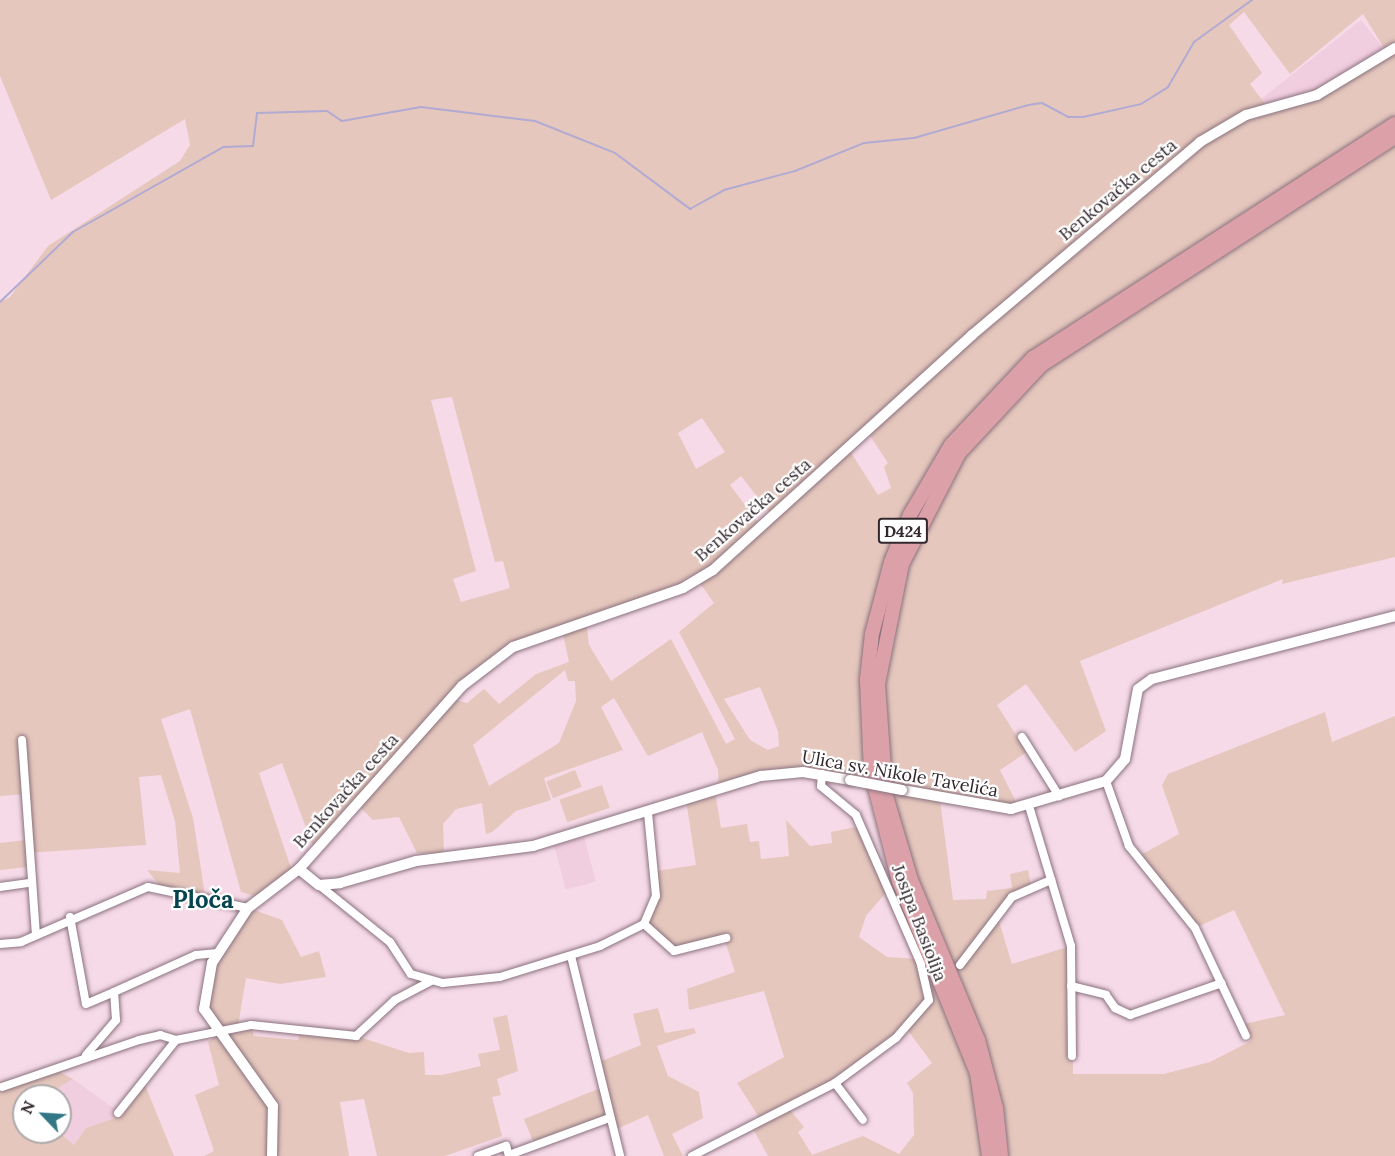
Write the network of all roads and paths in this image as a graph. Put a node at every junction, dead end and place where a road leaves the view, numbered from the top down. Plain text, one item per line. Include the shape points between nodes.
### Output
1 (1395, 48) edge
2 (1395, 124) edge
3 (1395, 137) edge
4 (1395, 616) edge
5 (1022, 737) dead end
6 (22, 740) dead end
7 (822, 774) junction
8 (1106, 781) junction
9 (1059, 796) junction
10 (1029, 806) junction
11 (648, 813) junction
12 (299, 869) junction
13 (1052, 880) junction
14 (28, 883) junction
15 (319, 885) junction
16 (0, 887) edge
17 (248, 908) junction
18 (70, 917) junction
19 (644, 924) junction
20 (36, 934) junction
21 (726, 938) dead end
22 (0, 944) edge
23 (218, 953) junction
24 (571, 956) junction
25 (960, 965) dead end
26 (431, 981) junction
27 (1222, 983) junction
28 (1071, 986) junction
29 (114, 992) junction
30 (220, 1033) junction
31 (1246, 1036) dead end
32 (176, 1040) junction
33 (86, 1055) junction
34 (1072, 1056) dead end
35 (835, 1083) junction
36 (3, 1087) dead end
37 (118, 1113) dead end
38 (609, 1118) junction
39 (863, 1120) dead end
40 (272, 1156) edge
41 (478, 1156) edge
42 (509, 1156) edge
43 (620, 1156) edge
44 (695, 1156) edge
45 (989, 1156) edge
46 (1001, 1156) edge

1 - 12 main road, Benkovačka cesta via 1317,95 1246,115 1200,142 972,335 713,570 683,588 525,643 487,663
2 - 45 highway, D424 via 1033,358 951,445 910,515 891,562 872,634 867,679 873,781 899,881 977,1073
3 - 46 highway, D424 via 1041,365 959,453 902,564 878,684 886,796 911,880 978,1040 996,1108
4 - 8 main road via 1152,679 1138,689 1125,759
5 - 9 street
6 - 14 street
7 - 10 main road, Ulica sv. Nikole Tavelića, bridge via 983,807
7 - 11 main road, Ulica sv. Nikole Tavelića via 761,776
7 - 35 street, Josipa Basiolija via 827,793 856,815 928,984 925,1008 887,1045
8 - 9 main road, Ulica sv. Nikole Tavelića
8 - 27 street via 1129,846 1195,928
9 - 10 main road, Ulica sv. Nikole Tavelića
10 - 13 street
11 - 15 main road, Ulica sv. Nikole Tavelića via 533,846 416,861
11 - 19 street via 656,896
12 - 15 main road
12 - 17 main road, Benkovačka cesta
13 - 25 street via 1012,897
13 - 28 street via 1071,946
14 - 16 street
14 - 20 street
15 - 26 street via 390,942 411,974
17 - 18 street via 148,887
17 - 23 main road, Benkovačka cesta
18 - 20 street
18 - 29 street via 86,1004
19 - 21 street via 674,951
19 - 24 street
20 - 22 street
23 - 29 street via 196,955
23 - 30 main road, Benkovačka cesta via 206,981 204,1009
24 - 26 street via 500,977
24 - 38 street via 588,1008
26 - 30 street via 395,1000 356,1036 251,1025
27 - 28 street via 1130,1015 1115,1008 1106,995
27 - 31 street
28 - 34 street
29 - 33 street via 116,1020
30 - 32 street
30 - 40 main road, Benkovačka cesta via 273,1106
32 - 33 street via 160,1035
32 - 37 street
33 - 36 street
35 - 39 street
35 - 44 street, Josipa Basiolija
38 - 42 street
38 - 43 street
41 - 42 street via 506,1146

